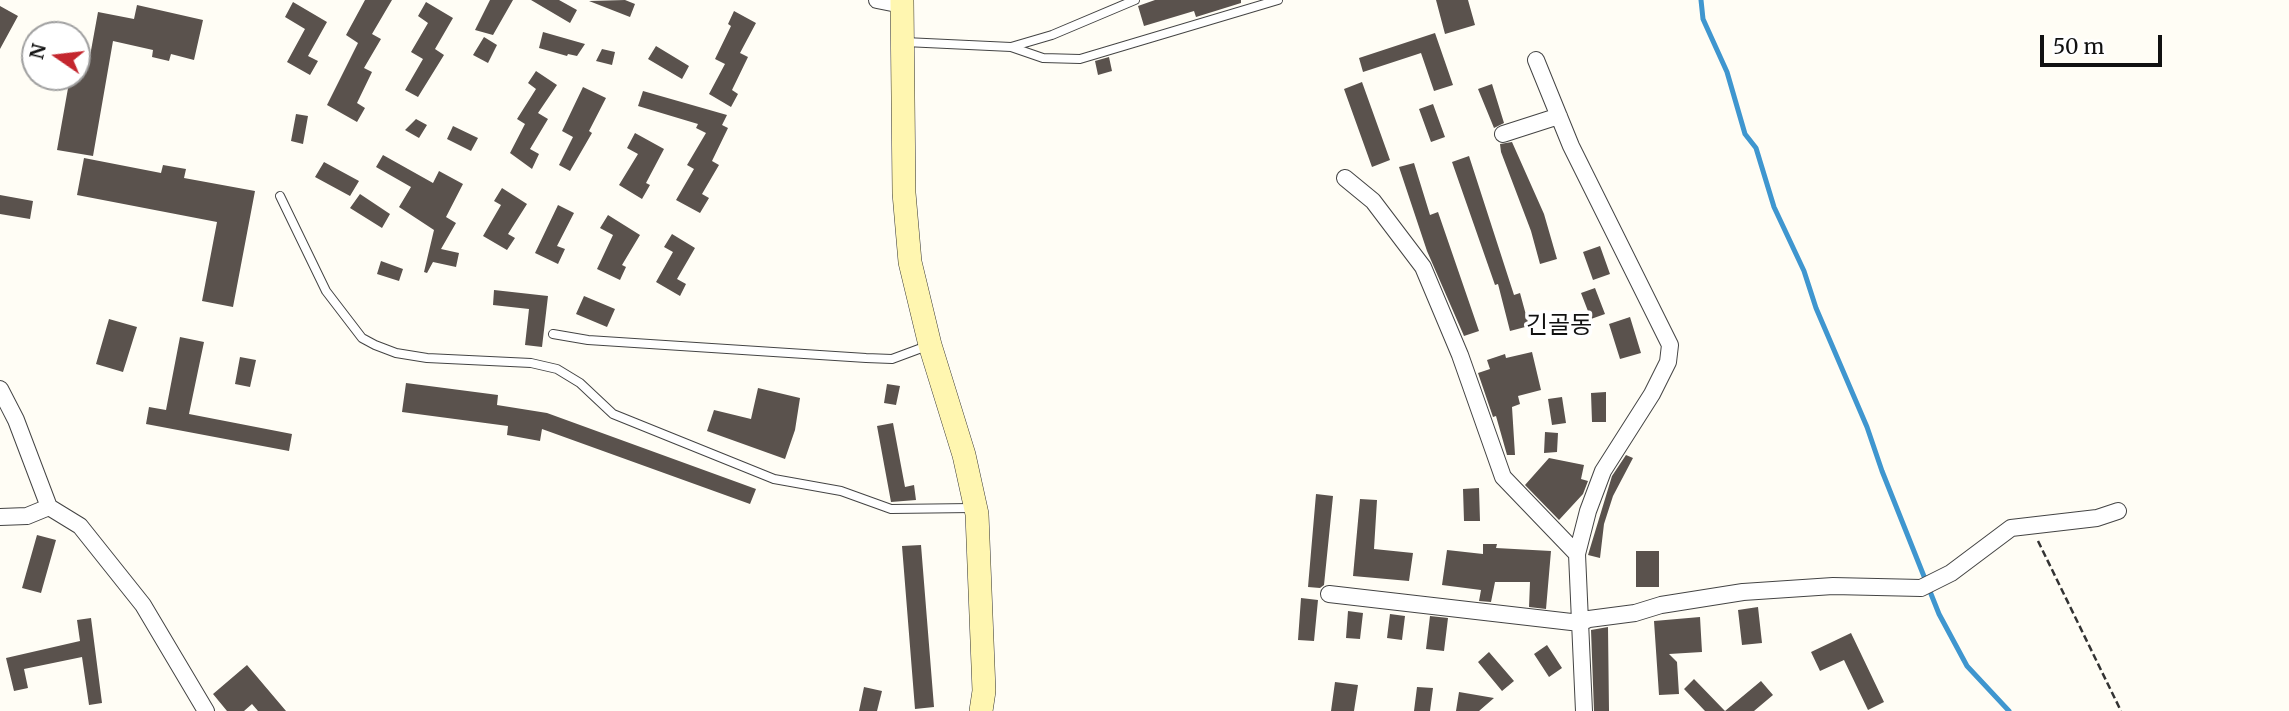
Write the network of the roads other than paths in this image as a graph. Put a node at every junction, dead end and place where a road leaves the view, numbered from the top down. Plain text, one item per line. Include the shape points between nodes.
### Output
1 (877, 0) edge
2 (1135, 0) edge
3 (1279, 0) edge
4 (902, 3) edge
5 (902, 42) junction
6 (1011, 47) junction
7 (1536, 60) dead end
8 (1559, 116) junction
9 (1503, 134) dead end
10 (1345, 178) dead end
11 (280, 196) dead end
12 (553, 334) dead end
13 (930, 345) junction
14 (0, 389) edge
15 (48, 507) junction
16 (975, 508) junction
17 (2118, 511) dead end
18 (0, 517) edge
19 (1577, 554) junction
20 (1329, 594) dead end
21 (1580, 624) junction
22 (206, 711) edge
23 (981, 711) edge
24 (1584, 711) edge

1 - 4 street
2 - 6 lane
3 - 6 lane via 1080,60 1043,58
4 - 5 main road
5 - 6 lane
5 - 13 main road via 910,262
7 - 8 street
8 - 9 street
8 - 19 street via 1670,345 1668,362 1652,394 1603,471
10 - 19 street via 1373,201 1423,267 1503,477
11 - 16 lane via 326,291 362,338 375,345 427,358 531,363 557,369 613,414 774,479 841,491 891,509
12 - 13 lane via 892,359
13 - 16 main road via 964,455
14 - 15 street via 16,419
15 - 18 street via 27,516
15 - 22 street via 80,526 143,605
16 - 23 main road via 984,691
17 - 21 street via 2097,518 2011,528 1951,573 1921,588 1833,586 1743,592
19 - 21 street
20 - 21 street
21 - 24 street

